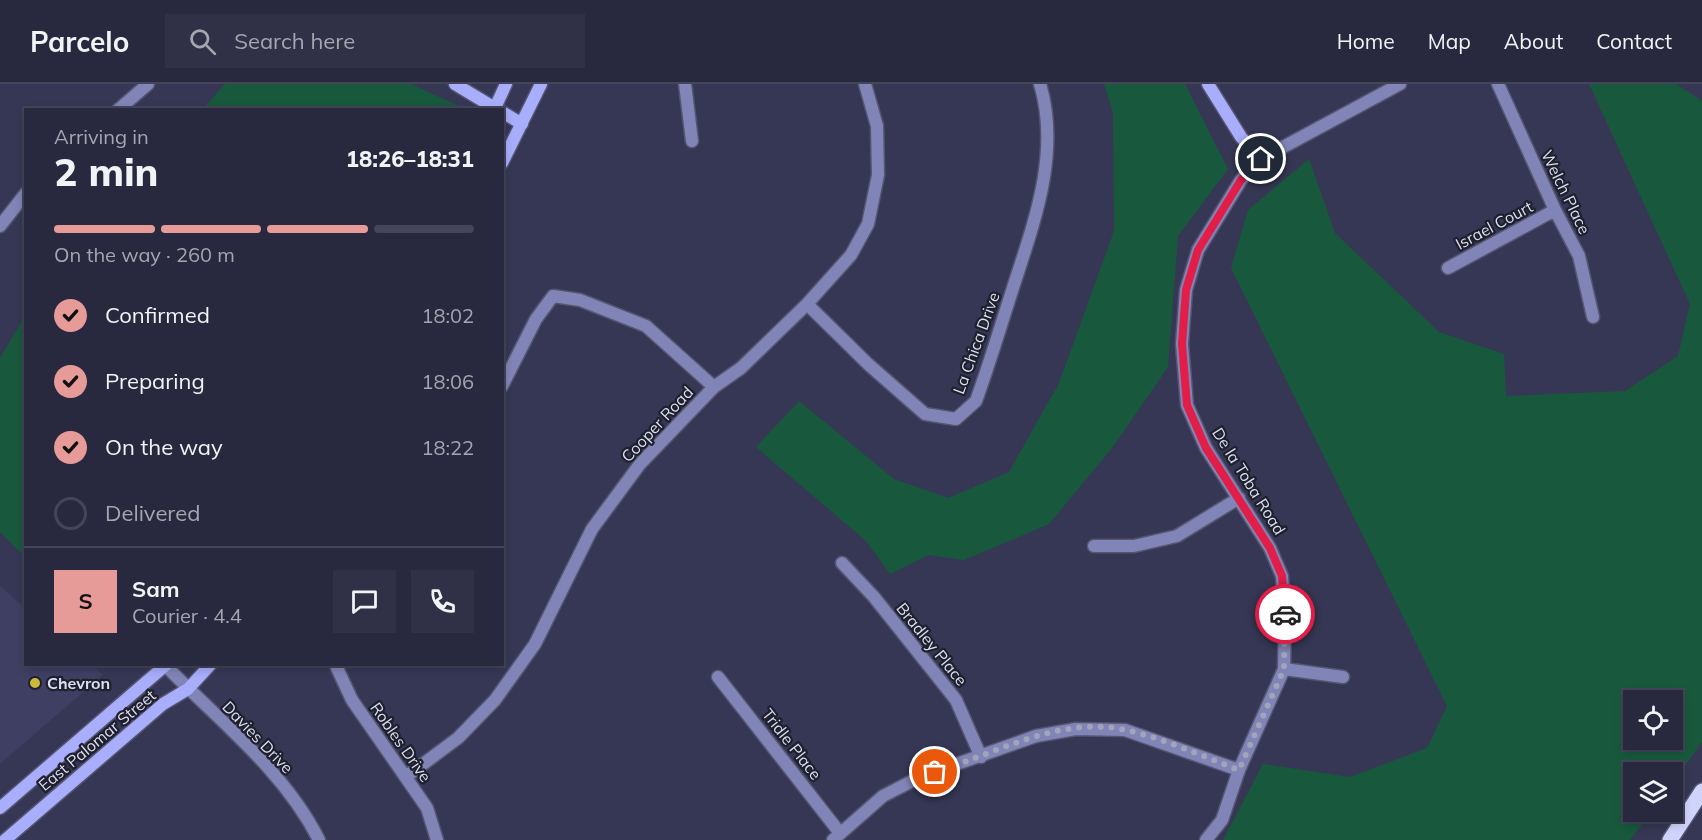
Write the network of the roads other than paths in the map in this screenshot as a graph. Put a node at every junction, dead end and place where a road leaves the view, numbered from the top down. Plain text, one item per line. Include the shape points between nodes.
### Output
1 (148, 84) edge
2 (455, 84) edge
3 (506, 84) edge
4 (541, 84) edge
5 (685, 84) edge
6 (865, 84) edge
7 (1040, 84) edge
8 (1208, 84) edge
9 (1400, 84) edge
10 (1498, 84) edge
11 (120, 108) edge
12 (495, 108) edge
13 (499, 108) edge
14 (504, 114) edge
15 (522, 124) junction
16 (692, 141) dead end
17 (504, 159) edge
18 (1261, 159) junction
19 (24, 196) edge
20 (1555, 210) junction
21 (0, 226) edge
22 (1448, 268) dead end
23 (807, 304) junction
24 (1593, 317) dead end
25 (504, 382) edge
26 (714, 387) junction
27 (1239, 498) junction
28 (1094, 546) dead end
29 (842, 563) dead end
30 (165, 666) edge
31 (167, 666) edge
32 (209, 666) edge
33 (338, 666) edge
34 (1284, 669) junction
35 (718, 677) dead end
36 (1343, 677) dead end
37 (188, 689) junction
38 (981, 757) junction
39 (1239, 770) junction
40 (407, 776) junction
41 (1702, 791) edge
42 (0, 808) edge
43 (837, 836) edge
44 (5, 840) edge
45 (319, 840) edge
46 (437, 840) edge
47 (1206, 840) edge
48 (1671, 840) edge

1 - 11 street
2 - 12 main road
3 - 13 main road
4 - 15 main road
5 - 16 street
6 - 23 street, Cooper Road via 878,135 874,204 851,255
7 - 23 street, La Chica Drive via 1047,129 1047,167 1036,215 976,401 956,418 926,414
8 - 18 main road via 1241,137
9 - 18 street, De la Toba Road
10 - 20 street, Welch Place
14 - 15 main road
15 - 17 main road
18 - 27 street, De la Toba Road via 1241,180 1198,250 1186,290 1182,344 1187,405 1206,448
19 - 21 street
20 - 22 street, Israel Court
20 - 24 street, Welch Place via 1580,256
23 - 26 street, Cooper Road via 741,368
25 - 26 street via 536,319 553,296 580,300 646,326
26 - 40 street, Cooper Road via 612,499 592,529 534,644 495,700 458,738
27 - 28 street via 1177,536 1134,546
27 - 34 street, De la Toba Road via 1270,548 1282,576
29 - 38 street, Bradley Place via 956,700
30 - 42 main road, East Palomar Street
31 - 37 street, Davies Drive
32 - 37 main road, East Palomar Street
33 - 40 street, Robles Drive via 351,700
34 - 36 street
34 - 39 street, De la Toba Road
35 - 43 street, Tridle Place
37 - 44 main road, East Palomar Street via 163,704
37 - 45 street, Davies Drive via 247,746 304,810
38 - 39 street via 1036,736 1076,729 1125,730
38 - 43 street via 920,777 884,796
39 - 47 street, De la Toba Road via 1222,820
40 - 46 street, Robles Drive via 427,808
41 - 48 main road

